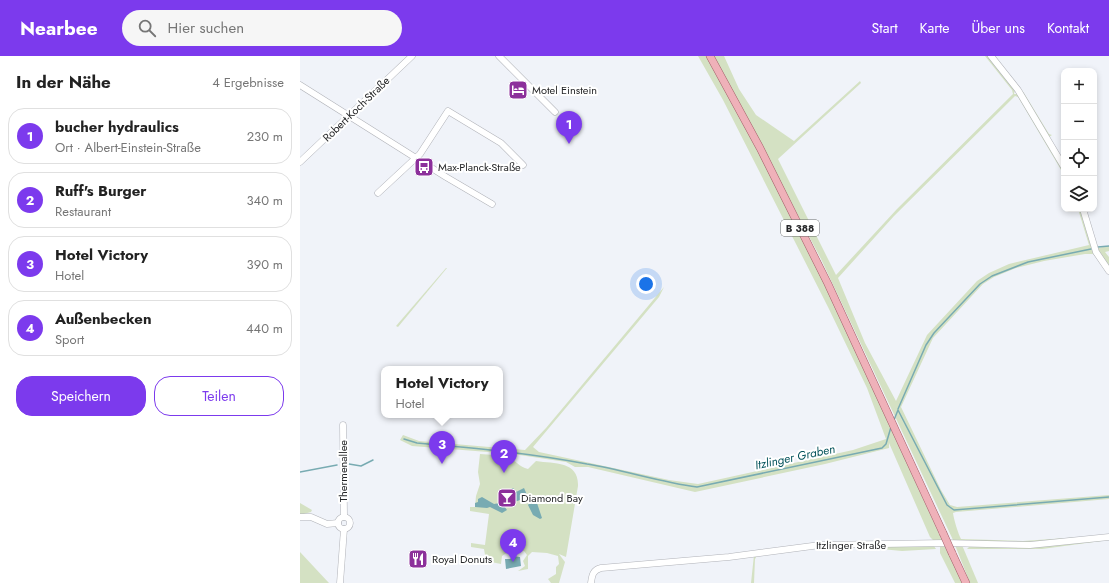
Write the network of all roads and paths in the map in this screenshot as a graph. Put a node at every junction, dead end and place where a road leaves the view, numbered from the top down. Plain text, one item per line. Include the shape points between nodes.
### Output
1 (412, 56) edge
2 (499, 56) edge
3 (710, 56) edge
4 (991, 56) edge
5 (300, 85) edge
6 (554, 112) dead end
7 (350, 115) junction
8 (416, 158) junction
9 (300, 162) edge
10 (1061, 162) edge
11 (523, 165) dead end
12 (378, 193) dead end
13 (492, 204) dead end
14 (1084, 212) edge
15 (1109, 271) edge
16 (343, 425) dead end
17 (300, 517) edge
18 (344, 518) junction
19 (338, 523) junction
20 (344, 530) junction
21 (1109, 537) edge
22 (340, 583) edge
23 (591, 583) edge
24 (966, 583) edge

1 - 7 street, Robert-Koch-Straße
2 - 6 street
3 - 24 main road, B 388, bridge via 795,217
4 - 10 street via 1018,90
5 - 7 street
7 - 8 street
7 - 9 street, Robert-Koch-Straße
8 - 11 street via 446,113 450,111 501,143
8 - 12 street
8 - 13 street
14 - 15 street via 1096,252
16 - 18 street, Thermenallee
17 - 19 street via 311,517 327,524
18 - 19 street, Thermenallee
18 - 20 street, Thermenallee via 350,523
19 - 20 street
20 - 22 street, Thermenallee
21 - 23 street, Itzlinger Straße via 1030,545 808,545 729,557 602,568 592,575

